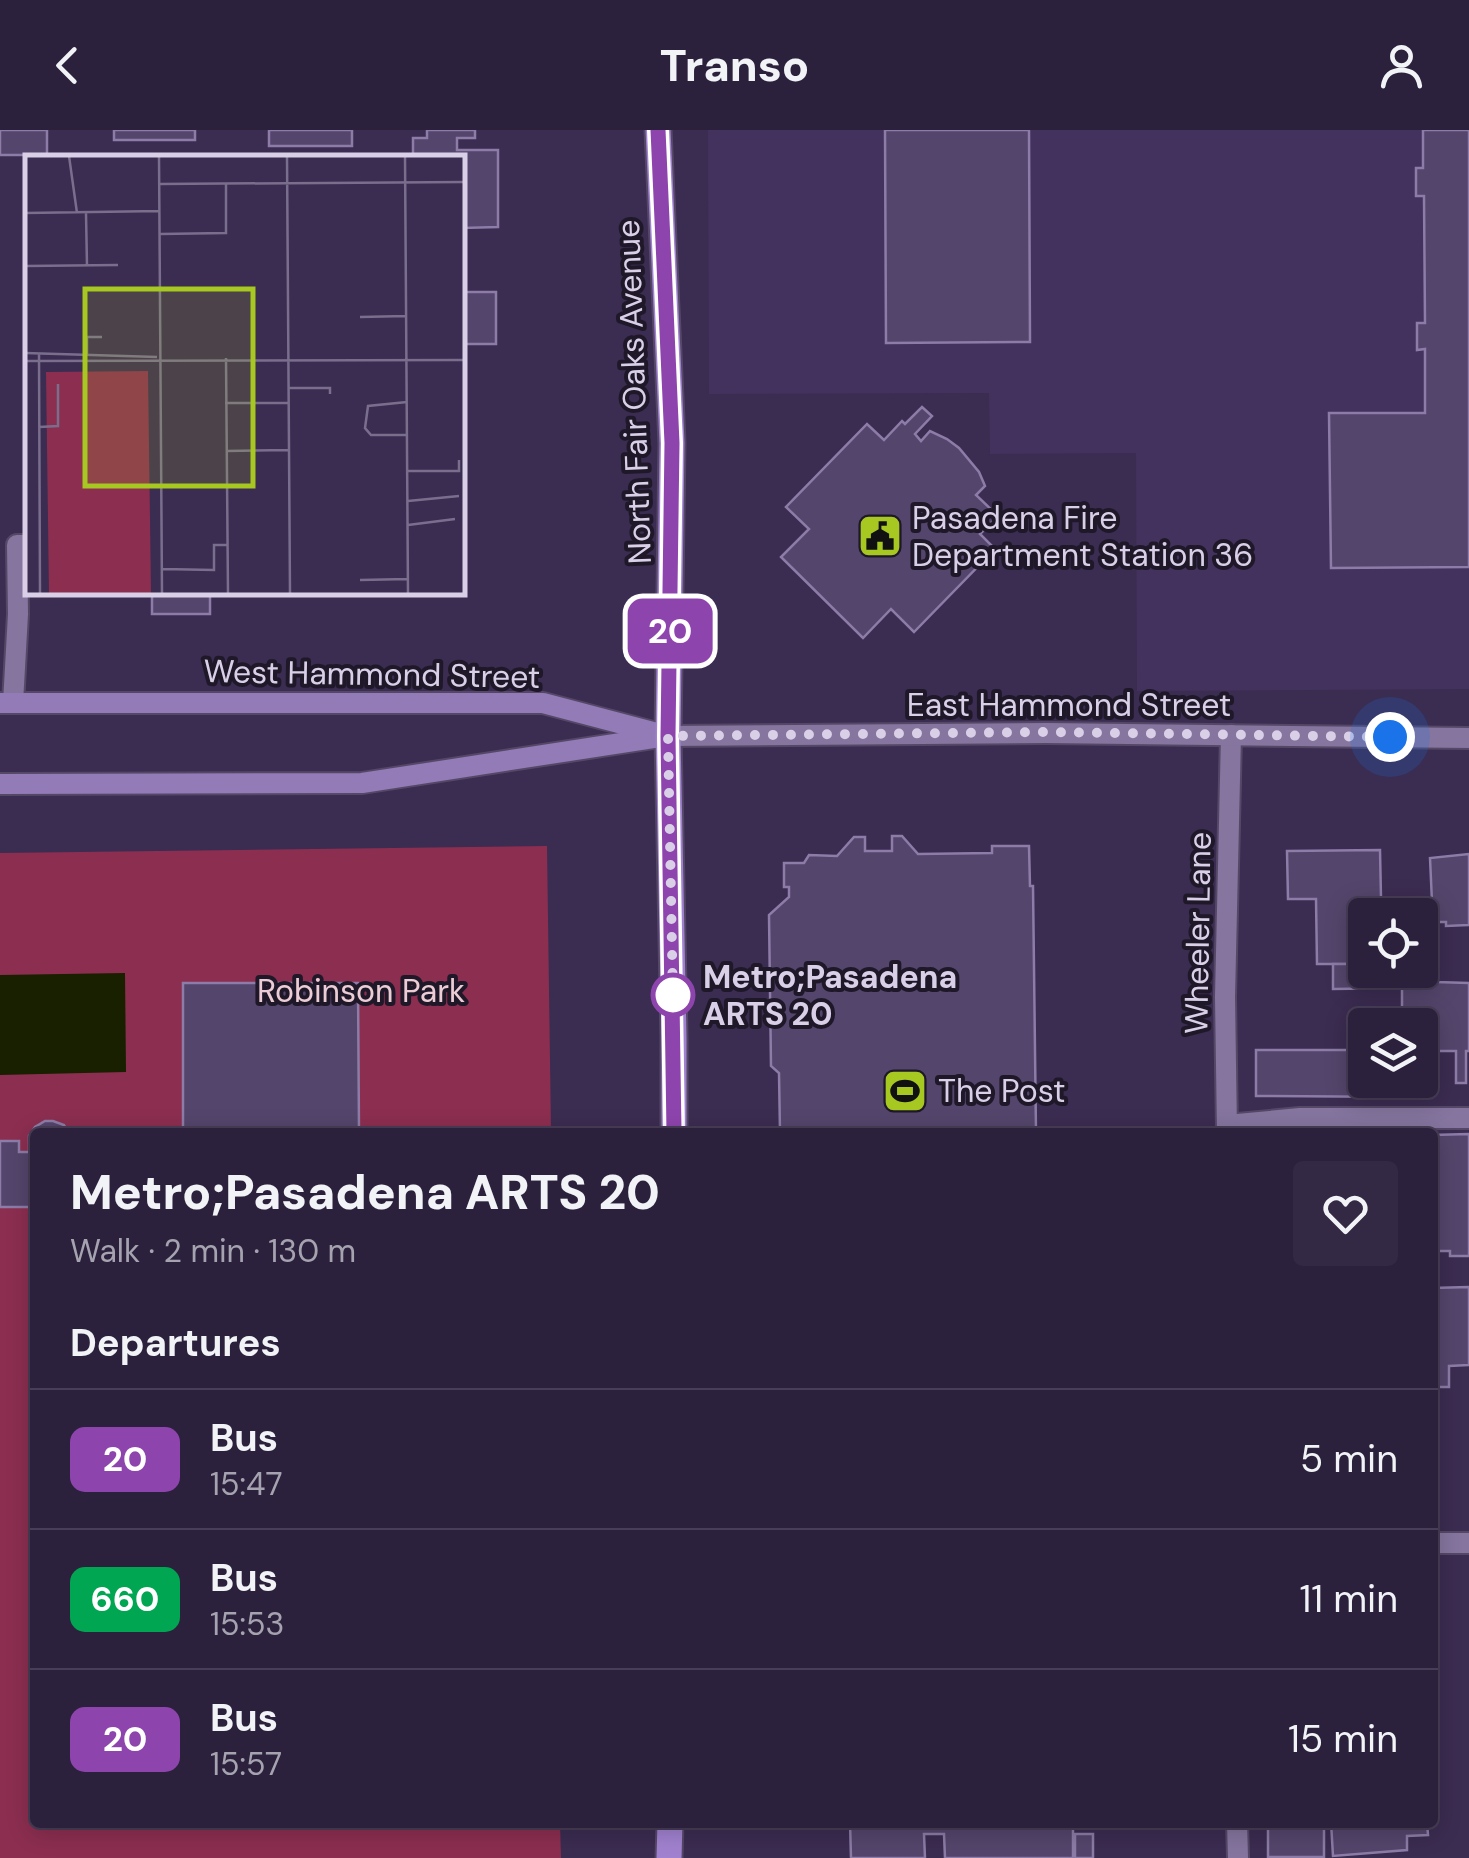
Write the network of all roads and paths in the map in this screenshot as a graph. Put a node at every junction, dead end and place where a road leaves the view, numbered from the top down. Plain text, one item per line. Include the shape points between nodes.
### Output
1 (658, 130) edge
2 (25, 545) edge
3 (7, 702) edge
4 (1231, 735) junction
5 (668, 736) junction
6 (1469, 738) edge
7 (0, 784) edge
8 (1469, 1118) edge
9 (674, 1128) edge
10 (1227, 1128) edge
11 (1234, 1128) edge
12 (1469, 1542) edge
13 (1438, 1543) edge
14 (670, 1828) edge
15 (1237, 1828) edge
16 (669, 1858) edge
17 (1238, 1858) edge

1 - 5 main road, North Fair Oaks Avenue via 672,443
2 - 3 street via 17,545 18,614
3 - 5 street, West Hammond Street via 543,702
4 - 5 street, East Hammond Street
4 - 6 street, East Hammond Street
4 - 10 street, Wheeler Lane
5 - 7 street via 362,783
5 - 9 main road, North Fair Oaks Avenue
8 - 11 street via 1300,1118
12 - 13 street
14 - 16 main road
15 - 17 street

